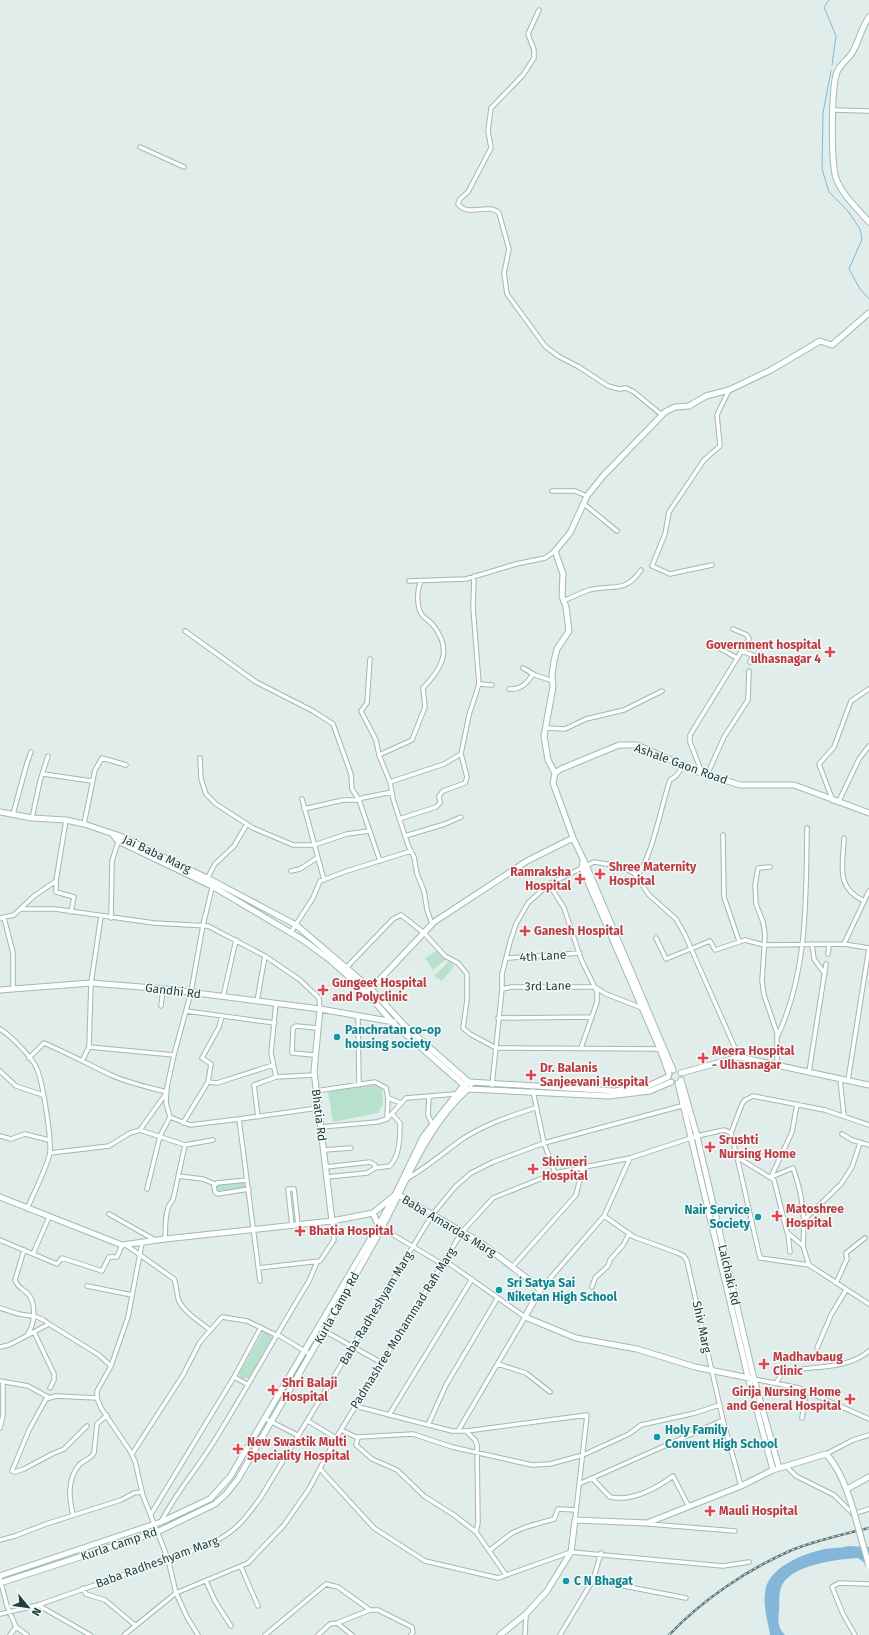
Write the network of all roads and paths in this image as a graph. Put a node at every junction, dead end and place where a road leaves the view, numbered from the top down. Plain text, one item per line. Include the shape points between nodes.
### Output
1 (539, 10) dead end
2 (869, 17) edge
3 (833, 110) junction
4 (869, 111) edge
5 (140, 147) dead end
6 (184, 167) dead end
7 (869, 222) edge
8 (869, 313) edge
9 (729, 390) junction
10 (662, 415) junction
11 (552, 491) dead end
12 (587, 496) junction
13 (584, 504) junction
14 (617, 531) dead end
15 (555, 551) junction
16 (712, 565) dead end
17 (641, 570) dead end
18 (474, 576) junction
19 (409, 581) dead end
20 (420, 581) junction
21 (563, 600) junction
22 (733, 629) dead end
23 (186, 631) dead end
24 (719, 648) dead end
25 (741, 651) junction
26 (753, 656) junction
27 (737, 658) junction
28 (761, 658) dead end
29 (370, 659) dead end
30 (750, 662) dead end
31 (523, 668) dead end
32 (749, 671) dead end
33 (533, 674) junction
34 (553, 681) junction
35 (479, 684) junction
36 (492, 684) dead end
37 (509, 689) dead end
38 (869, 689) edge
39 (662, 691) dead end
40 (546, 728) junction
41 (869, 746) edge
42 (31, 752) dead end
43 (461, 754) junction
44 (379, 755) junction
45 (48, 756) dead end
46 (200, 758) dead end
47 (126, 765) dead end
48 (683, 766) junction
49 (554, 773) junction
50 (43, 774) junction
51 (705, 774) junction
52 (92, 781) junction
53 (390, 782) junction
54 (392, 792) junction
55 (302, 799) dead end
56 (359, 800) junction
57 (836, 802) junction
58 (304, 808) junction
59 (0, 812) edge
60 (13, 814) junction
61 (869, 814) edge
62 (461, 817) dead end
63 (32, 818) junction
64 (399, 818) junction
65 (66, 820) junction
66 (84, 824) junction
67 (247, 824) junction
68 (807, 828) dead end
69 (369, 831) junction
70 (723, 835) dead end
71 (405, 836) junction
72 (573, 838) junction
73 (844, 838) dead end
74 (119, 839) junction
75 (314, 845) junction
76 (411, 851) junction
77 (317, 858) junction
78 (380, 861) junction
79 (584, 864) junction
80 (770, 867) dead end
81 (291, 871) dead end
82 (636, 876) junction
83 (207, 880) junction
84 (324, 880) junction
85 (56, 881) junction
86 (213, 883) junction
87 (549, 884) junction
88 (869, 891) edge
89 (864, 901) junction
90 (20, 909) junction
91 (71, 912) junction
92 (101, 916) junction
93 (2, 918) edge
94 (111, 918) junction
95 (432, 924) junction
96 (203, 925) junction
97 (296, 925) junction
98 (291, 932) junction
99 (424, 933) junction
100 (656, 938) dead end
101 (236, 940) junction
102 (739, 941) junction
103 (764, 944) junction
104 (802, 944) junction
105 (812, 944) junction
106 (830, 944) junction
107 (844, 944) junction
108 (869, 948) edge
109 (691, 949) junction
110 (580, 953) junction
111 (828, 954) dead end
112 (265, 956) junction
113 (507, 958) junction
114 (826, 964) dead end
115 (344, 970) junction
116 (825, 974) junction
117 (863, 982) junction
118 (91, 983) junction
119 (869, 983) edge
120 (594, 987) junction
121 (13, 988) junction
122 (163, 989) junction
123 (502, 989) junction
124 (0, 990) edge
125 (369, 991) junction
126 (191, 992) junction
127 (223, 997) junction
128 (257, 1001) junction
129 (276, 1003) junction
130 (161, 1006) dead end
131 (645, 1008) junction
132 (320, 1009) junction
133 (186, 1011) junction
134 (222, 1016) junction
135 (358, 1017) junction
136 (592, 1017) junction
137 (498, 1018) junction
138 (396, 1021) junction
139 (275, 1023) junction
140 (317, 1028) junction
141 (0, 1029) edge
142 (778, 1037) junction
143 (89, 1047) junction
144 (496, 1048) junction
145 (581, 1048) junction
146 (662, 1048) junction
147 (174, 1055) junction
148 (314, 1055) junction
149 (29, 1058) junction
150 (739, 1058) junction
151 (82, 1060) junction
152 (273, 1065) junction
153 (777, 1066) junction
154 (674, 1070) junction
155 (0, 1071) edge
156 (681, 1072) junction
157 (808, 1072) junction
158 (314, 1075) junction
159 (276, 1077) junction
160 (669, 1078) junction
161 (840, 1079) junction
162 (848, 1080) junction
163 (208, 1082) junction
164 (470, 1082) junction
165 (679, 1082) junction
166 (492, 1083) junction
167 (359, 1084) junction
168 (464, 1085) junction
169 (869, 1085) edge
170 (468, 1089) junction
171 (475, 1089) junction
172 (492, 1090) junction
173 (316, 1091) junction
174 (533, 1091) junction
175 (166, 1092) junction
176 (43, 1095) junction
177 (457, 1095) junction
178 (429, 1096) junction
179 (388, 1098) junction
180 (401, 1103) junction
181 (688, 1104) junction
182 (796, 1104) junction
183 (682, 1106) junction
184 (318, 1108) junction
185 (536, 1108) junction
186 (393, 1115) junction
187 (844, 1116) junction
188 (170, 1117) junction
189 (258, 1117) junction
190 (239, 1119) junction
191 (387, 1119) junction
192 (183, 1123) junction
193 (432, 1124) junction
194 (869, 1124) edge
195 (321, 1127) junction
196 (140, 1130) junction
197 (731, 1133) junction
198 (842, 1134) dead end
199 (0, 1136) edge
200 (160, 1136) junction
201 (697, 1136) junction
202 (691, 1138) junction
203 (48, 1140) junction
204 (213, 1140) dead end
205 (544, 1143) junction
206 (860, 1143) junction
207 (185, 1144) junction
208 (869, 1145) edge
209 (351, 1148) dead end
210 (324, 1150) junction
211 (50, 1153) junction
212 (737, 1157) junction
213 (630, 1158) junction
214 (326, 1167) junction
215 (583, 1167) junction
216 (375, 1168) junction
217 (555, 1173) junction
218 (178, 1176) junction
219 (327, 1177) junction
220 (771, 1177) junction
221 (408, 1178) junction
222 (247, 1180) junction
223 (215, 1184) junction
224 (147, 1189) dead end
225 (249, 1189) junction
226 (397, 1196) junction
227 (0, 1197) edge
228 (27, 1209) junction
229 (712, 1211) junction
230 (296, 1212) junction
231 (290, 1213) junction
232 (373, 1213) junction
233 (109, 1214) dead end
234 (432, 1215) junction
235 (604, 1216) junction
236 (49, 1217) junction
237 (805, 1219) junction
238 (332, 1221) junction
239 (298, 1225) junction
240 (292, 1226) junction
241 (380, 1227) junction
242 (252, 1230) junction
243 (462, 1232) junction
244 (788, 1232) junction
245 (629, 1234) junction
246 (865, 1238) dead end
247 (165, 1239) junction
248 (0, 1240) edge
249 (156, 1241) junction
250 (142, 1243) junction
251 (124, 1245) junction
252 (803, 1246) junction
253 (413, 1247) junction
254 (24, 1250) junction
255 (721, 1252) junction
256 (790, 1252) dead end
257 (33, 1254) junction
258 (140, 1256) junction
259 (317, 1262) junction
260 (443, 1262) junction
261 (809, 1265) junction
262 (513, 1266) junction
263 (258, 1268) junction
264 (472, 1279) junction
265 (260, 1281) dead end
266 (836, 1283) junction
267 (87, 1286) dead end
268 (592, 1286) dead end
269 (540, 1290) junction
270 (846, 1290) junction
271 (132, 1295) junction
272 (497, 1299) junction
273 (869, 1304) edge
274 (0, 1308) edge
275 (34, 1316) junction
276 (525, 1317) junction
277 (49, 1324) junction
278 (261, 1327) junction
279 (210, 1330) junction
280 (322, 1330) junction
281 (34, 1332) junction
282 (276, 1335) junction
283 (25, 1337) junction
284 (354, 1346) junction
285 (0, 1347) edge
286 (817, 1348) dead end
287 (869, 1351) edge
288 (305, 1352) junction
289 (311, 1355) junction
290 (382, 1363) junction
291 (498, 1364) junction
292 (111, 1366) junction
293 (711, 1369) junction
294 (234, 1377) junction
295 (748, 1377) junction
296 (754, 1379) junction
297 (2, 1381) edge
298 (776, 1383) junction
299 (247, 1384) junction
300 (50, 1388) dead end
301 (806, 1391) junction
302 (550, 1392) dead end
303 (48, 1397) junction
304 (97, 1398) junction
305 (719, 1405) junction
306 (355, 1406) junction
307 (107, 1415) junction
308 (389, 1415) junction
309 (802, 1418) dead end
310 (869, 1419) edge
311 (268, 1420) junction
312 (723, 1420) junction
313 (308, 1421) junction
314 (428, 1424) junction
315 (87, 1426) dead end
316 (0, 1428) edge
317 (341, 1430) junction
318 (458, 1431) junction
319 (467, 1432) junction
320 (869, 1435) edge
321 (299, 1436) junction
322 (336, 1438) junction
323 (358, 1438) junction
324 (477, 1451) junction
325 (132, 1454) junction
326 (826, 1454) junction
327 (583, 1455) junction
328 (786, 1466) junction
329 (779, 1468) junction
330 (320, 1469) junction
331 (773, 1470) junction
332 (869, 1477) edge
333 (592, 1478) junction
334 (579, 1484) junction
335 (741, 1486) junction
336 (847, 1489) junction
337 (142, 1492) junction
338 (689, 1507) junction
339 (869, 1509) edge
340 (576, 1510) junction
341 (151, 1514) junction
342 (73, 1515) junction
343 (575, 1520) junction
344 (161, 1522) junction
345 (647, 1523) junction
346 (154, 1524) junction
347 (157, 1532) junction
348 (476, 1532) junction
349 (735, 1532) dead end
350 (0, 1540) edge
351 (490, 1550) junction
352 (571, 1552) junction
353 (601, 1553) junction
354 (168, 1558) junction
355 (749, 1562) dead end
356 (869, 1566) edge
357 (241, 1567) junction
358 (506, 1575) junction
359 (0, 1576) edge
360 (593, 1580) junction
361 (206, 1581) junction
362 (0, 1582) edge
363 (869, 1584) edge
364 (83, 1588) junction
365 (176, 1593) junction
366 (686, 1598) dead end
367 (38, 1605) junction
368 (258, 1606) dead end
369 (370, 1610) junction
370 (10, 1612) junction
371 (0, 1614) edge
372 (526, 1614) junction
373 (337, 1623) junction
374 (136, 1626) junction
375 (231, 1626) dead end
376 (16, 1627) junction
377 (10, 1635) edge
378 (27, 1635) edge
379 (90, 1635) edge
380 (124, 1635) edge
381 (198, 1635) edge
382 (265, 1635) edge
383 (318, 1635) edge
384 (352, 1635) edge
385 (411, 1635) edge
386 (500, 1635) edge
387 (525, 1635) edge
388 (560, 1635) edge
389 (855, 1635) edge

1 - 10 street via 528,34 534,54 532,63 491,108 488,130 491,148 468,192 458,204 465,210 494,209 499,213 509,249 504,273 507,294 545,346 608,386 619,390 626,388 634,392
2 - 3 street via 853,53 837,71
3 - 4 street
3 - 7 street via 832,163 836,179 843,192
5 - 6 street
8 - 9 street via 832,345 820,341 771,370
9 - 10 street via 706,396 689,406 675,407
9 - 16 street via 718,415 720,446 704,460 669,512 665,534 652,566 670,574
10 - 12 street
11 - 12 street via 575,491
12 - 13 street
13 - 14 street
13 - 15 street via 570,533
15 - 18 street via 545,558
15 - 21 street via 563,574
17 - 21 street via 635,579 624,586 588,590
18 - 20 street
18 - 35 street via 473,607
19 - 20 street
20 - 44 street via 418,605 422,614 441,637 444,657 440,667 423,688 425,707 412,740
21 - 34 street via 569,631 557,649
22 - 25 street via 749,636
23 - 56 street via 256,682 333,724 351,774 352,789
24 - 27 street
25 - 26 street
25 - 27 street
26 - 28 street
26 - 30 street
27 - 51 street via 690,735 690,742
29 - 44 street via 367,703 361,711 376,740
31 - 33 street
32 - 51 street via 748,700 724,737
33 - 34 street
33 - 37 street via 519,688
34 - 40 street
35 - 36 street
35 - 43 street
38 - 57 street via 851,701 834,747 819,764
39 - 40 street via 624,710 586,719 565,729
40 - 49 street via 544,736 548,760
41 - 57 street via 859,759
42 - 60 street
43 - 53 street via 444,764
43 - 64 street via 467,777 465,783 443,791 440,804
44 - 53 street
45 - 50 street
46 - 67 street via 201,779 206,794 216,804
47 - 52 street via 102,758
48 - 49 street, Ashale Gaon Road via 637,745 619,745
48 - 51 street, Ashale Gaon Road
48 - 82 street via 670,780 647,858
49 - 72 street via 553,783
50 - 52 street
50 - 63 street
51 - 57 street, Ashale Gaon Road via 740,785 802,787
52 - 66 street
53 - 54 street
54 - 56 street
54 - 64 street
55 - 58 street
56 - 58 street via 343,800
56 - 69 street
57 - 61 street, Ashale Gaon Road
58 - 75 street
59 - 60 street, Jai Baba Marg
60 - 63 street, Jai Baba Marg
62 - 71 street
63 - 65 street, Jai Baba Marg
64 - 71 street
65 - 66 street, Jai Baba Marg
65 - 85 street
66 - 74 street, Jai Baba Marg
67 - 75 street via 293,845
67 - 83 street via 234,846 215,864
68 - 104 street
69 - 75 street via 347,834
69 - 78 street
70 - 102 street via 724,897
71 - 76 street
72 - 79 street
72 - 95 street via 526,862
73 - 89 street via 844,882 852,895
74 - 83 street, Jai Baba Marg
74 - 94 street via 112,861
75 - 77 street
76 - 78 street
76 - 95 street
77 - 81 street via 300,869
77 - 84 street
78 - 84 street
79 - 82 street via 594,862 620,866
79 - 87 street
79 - 131 street
80 - 103 street via 758,868 755,886 756,904 764,927
82 - 109 street via 649,895 676,919
83 - 86 street, Jai Baba Marg
84 - 97 street via 320,881
85 - 90 street
85 - 91 street via 56,892 74,897
86 - 96 street
86 - 97 street, Jai Baba Marg
86 - 98 street, Jai Baba Marg
87 - 110 street via 564,908
87 - 113 street via 528,903 516,924
88 - 89 street
89 - 107 street
90 - 91 street via 55,909
90 - 93 street via 14,915
91 - 92 street
92 - 94 street
92 - 118 street
93 - 121 street via 13,953
94 - 96 street
95 - 99 street
96 - 101 street
96 - 126 street
97 - 98 street
97 - 115 street, Jai Baba Marg
98 - 115 street, Jai Baba Marg
99 - 115 street via 405,916 397,915
99 - 125 street
99 - 144 street via 467,974 463,1028
100 - 109 street via 665,959
101 - 112 street
101 - 127 street
102 - 103 street
102 - 109 street via 717,950 710,941
103 - 104 street
103 - 142 street via 764,995
104 - 105 street
104 - 142 street via 790,1007
105 - 106 street
105 - 116 street via 814,959
106 - 107 street
106 - 111 street
107 - 108 street
108 - 117 street
109 - 150 street
110 - 113 street, 4th Lane
110 - 120 street
112 - 128 street
112 - 132 street via 313,992 319,998
113 - 123 street via 502,974
114 - 116 street
115 - 125 street, Jai Baba Marg
116 - 157 street
117 - 119 street
117 - 162 street
118 - 121 street, Gandhi Rd
118 - 122 street, Gandhi Rd
118 - 143 street
120 - 123 street, 3rd Lane via 519,986
120 - 131 street
120 - 136 street via 597,992
121 - 124 street, Gandhi Rd
122 - 126 street, Gandhi Rd
122 - 130 street
123 - 137 street
125 - 138 street, Jai Baba Marg
126 - 127 street, Gandhi Rd
126 - 133 street
127 - 128 street, Gandhi Rd
128 - 129 street, Gandhi Rd
129 - 132 street, Gandhi Rd
129 - 139 street
131 - 146 street
132 - 135 street, Gandhi Rd
132 - 140 street, Bhatia Rd
133 - 134 street
133 - 147 street
134 - 139 street
134 - 163 street via 219,1027 202,1058 211,1064
135 - 138 street, Gandhi Rd
135 - 167 street
136 - 137 street
136 - 145 street
137 - 144 street
138 - 164 street
138 - 168 street
139 - 152 street via 271,1053
140 - 148 street, Bhatia Rd
140 - 148 street via 294,1027 291,1050 292,1053
141 - 149 street via 6,1032
142 - 153 street
143 - 147 street
143 - 151 street
144 - 145 street
144 - 166 street
145 - 146 street
146 - 154 street
146 - 160 street
147 - 175 street
148 - 158 street, Bhatia Rd
149 - 151 street via 44,1043
149 - 176 street via 37,1069
150 - 153 street
150 - 156 street
151 - 175 street via 129,1082
152 - 159 street
152 - 163 street via 217,1083
153 - 157 street
154 - 156 street
154 - 160 street
155 - 176 street via 16,1086
156 - 165 street
157 - 161 street
158 - 159 street
158 - 173 street, Bhatia Rd
159 - 189 street via 254,1085
160 - 165 street
160 - 166 street, Kurla Camp Rd via 648,1086 615,1090
160 - 174 street via 650,1091 615,1096
161 - 162 street
161 - 187 street
162 - 169 street
163 - 192 street
164 - 166 street, Kurla Camp Rd
164 - 168 street, Kurla Camp Rd
164 - 171 street
165 - 181 street, Lalchaki Rd
165 - 183 street, Lalchaki Rd
166 - 172 street
167 - 173 street
167 - 179 street via 381,1084 386,1088
168 - 170 street
168 - 177 street, Kurla Camp Rd
170 - 171 street
170 - 177 street, Kurla Camp Rd
171 - 172 street
172 - 174 street
173 - 184 street, Bhatia Rd
174 - 185 street
175 - 188 street
175 - 196 street
176 - 203 street
177 - 178 street
177 - 193 street, Kurla Camp Rd
177 - 221 street, Kurla Camp Rd via 429,1135
178 - 180 street via 406,1098
178 - 193 street via 428,1115
179 - 180 street
179 - 191 street
180 - 186 street
181 - 183 street, Baba Radheshyam Marg
181 - 201 street, Lalchaki Rd
182 - 187 street
182 - 197 street via 750,1097 742,1104
182 - 220 street via 792,1132
183 - 202 street, Lalchaki Rd
183 - 205 street, Baba Radheshyam Marg
184 - 189 street
184 - 195 street, Bhatia Rd
185 - 205 street
185 - 221 street via 507,1117 462,1140
186 - 191 street
186 - 216 street via 400,1123 398,1147 390,1166
187 - 194 street
188 - 192 street
188 - 200 street
189 - 190 street
190 - 192 street via 190,1125
190 - 222 street
191 - 195 street
193 - 226 street, Kurla Camp Rd via 415,1152
195 - 210 street, Bhatia Rd
196 - 200 street
196 - 211 street via 109,1146
197 - 201 street, Padmashree Mohammad Rafi Marg via 724,1130
197 - 212 street
198 - 206 street
199 - 203 street via 11,1139 25,1134
200 - 207 street
200 - 224 street
201 - 202 street, Padmashree Mohammad Rafi Marg
201 - 229 street, Lalchaki Rd
202 - 213 street, Padmashree Mohammad Rafi Marg
202 - 229 street, Lalchaki Rd
203 - 211 street
204 - 207 street
205 - 217 street
205 - 234 street, Baba Radheshyam Marg via 471,1173 455,1187
206 - 208 street
206 - 237 street via 852,1167 841,1184
207 - 218 street
209 - 210 street
210 - 214 street, Bhatia Rd
211 - 228 street
212 - 220 street
212 - 261 street via 760,1258
213 - 215 street, Padmashree Mohammad Rafi Marg
213 - 235 street
214 - 216 street via 370,1162
214 - 219 street, Bhatia Rd
215 - 217 street, Padmashree Mohammad Rafi Marg
215 - 262 street via 576,1195
216 - 219 street via 367,1173
217 - 243 street, Padmashree Mohammad Rafi Marg via 493,1198
218 - 223 street via 203,1179
218 - 247 street via 173,1200 167,1208
219 - 238 street, Bhatia Rd
220 - 237 street via 792,1168 800,1188
220 - 244 street
221 - 226 street, Kurla Camp Rd
222 - 223 street
222 - 225 street
223 - 225 street via 217,1193
225 - 242 street
226 - 232 street
226 - 234 street, Baba Amardas Marg
226 - 241 street, Kurla Camp Rd
227 - 228 street
228 - 236 street
229 - 255 street, Lalchaki Rd
230 - 231 street
230 - 231 street via 294,1189 288,1189
230 - 239 street
231 - 240 street
232 - 238 street
232 - 241 street
233 - 249 street
234 - 243 street, Baba Amardas Marg
234 - 253 street, Baba Radheshyam Marg
235 - 245 street, Shiv Marg
235 - 269 street
236 - 251 street
236 - 257 street
237 - 252 street
238 - 239 street
238 - 259 street via 334,1240 322,1260
239 - 240 street
240 - 242 street
241 - 253 street
241 - 280 street, Kurla Camp Rd
242 - 247 street
242 - 263 street
243 - 260 street, Padmashree Mohammad Rafi Marg
243 - 262 street, Baba Amardas Marg
244 - 252 street
244 - 256 street
245 - 268 street via 608,1266 595,1278
245 - 293 street, Shiv Marg via 686,1258
246 - 266 street via 846,1253 847,1259
247 - 249 street
248 - 254 street
249 - 250 street
250 - 251 street
250 - 258 street
251 - 257 street via 117,1258 109,1257 102,1271 62,1258 57,1264
251 - 258 street
252 - 261 street
253 - 260 street
253 - 284 street, Baba Radheshyam Marg
254 - 257 street
254 - 275 street via 15,1280 19,1288 29,1295
255 - 295 street, Lalchaki Rd
255 - 296 street, Lalchaki Rd
258 - 271 street
258 - 279 street via 174,1279 179,1301
259 - 263 street
259 - 282 street via 309,1281
260 - 264 street
260 - 290 street, Padmashree Mohammad Rafi Marg
261 - 266 street
262 - 269 street, Baba Amardas Marg
263 - 265 street
264 - 272 street
264 - 308 street
266 - 270 street
267 - 271 street
269 - 276 street
270 - 273 street
270 - 286 street via 831,1315
271 - 292 street via 128,1317
272 - 276 street
272 - 314 street via 446,1385
274 - 275 street
275 - 277 street
275 - 283 street via 31,1329
276 - 291 street
276 - 293 street via 576,1338 637,1349 694,1367
277 - 281 street
277 - 292 street via 99,1355
278 - 279 street via 247,1321 222,1317
278 - 282 street
278 - 294 street
279 - 325 street via 200,1342 183,1375
280 - 284 street
280 - 288 street, Kurla Camp Rd
280 - 289 street, Kurla Camp Rd
281 - 283 street
281 - 300 street via 54,1374
282 - 288 street
282 - 299 street
283 - 285 street
284 - 290 street
284 - 313 street, Baba Radheshyam Marg
287 - 298 street via 858,1359 836,1366 783,1372
288 - 289 street
288 - 311 street, Kurla Camp Rd
289 - 311 street, Kurla Camp Rd
290 - 306 street, Padmashree Mohammad Rafi Marg
291 - 302 street via 526,1373
291 - 318 street
292 - 304 street
293 - 295 street
293 - 305 street, Shiv Marg
294 - 299 street
294 - 341 street
295 - 296 street
295 - 331 street, Lalchaki Rd
296 - 298 street
296 - 329 street, Lalchaki Rd
297 - 303 street via 28,1386
297 - 316 street via 4,1415
298 - 301 street
299 - 344 street via 199,1466 174,1498
301 - 309 street
301 - 310 street
303 - 304 street
303 - 315 street via 28,1430 13,1465 13,1472 64,1449
304 - 307 street
305 - 312 street, Shiv Marg
305 - 327 street via 641,1425 629,1434
306 - 308 street
306 - 317 street, Padmashree Mohammad Rafi Marg
307 - 325 street
307 - 342 street via 99,1421 96,1428 94,1453 79,1466 69,1488
308 - 314 street
311 - 321 street
311 - 344 street, Kurla Camp Rd via 218,1492 205,1502
311 - 347 street, Kurla Camp Rd via 238,1479 226,1494 202,1512
312 - 333 street
312 - 335 street, Shiv Marg
313 - 321 street, Baba Radheshyam Marg
313 - 322 street
314 - 318 street
317 - 322 street, Padmashree Mohammad Rafi Marg
317 - 323 street
318 - 319 street
319 - 324 street via 475,1440
319 - 327 street via 587,1415
320 - 326 street
321 - 354 street, Baba Radheshyam Marg via 242,1524 209,1545
322 - 330 street, Padmashree Mohammad Rafi Marg
323 - 324 street via 413,1434 452,1447
323 - 348 street via 356,1445 367,1455 397,1470 424,1496
324 - 327 street via 532,1465 550,1464
324 - 348 street
325 - 337 street
326 - 328 street
326 - 336 street via 832,1460
327 - 334 street
328 - 329 street
328 - 339 street via 796,1476 834,1495 853,1514
329 - 331 street
330 - 357 street, Padmashree Mohammad Rafi Marg via 284,1525 248,1563
330 - 358 street via 374,1528 426,1562 498,1578
331 - 335 street
332 - 336 street
333 - 334 street
333 - 338 street via 607,1494 615,1498 628,1498 664,1483 673,1476
334 - 340 street
335 - 338 street
336 - 356 street, bridge
337 - 341 street
337 - 342 street
338 - 345 street
340 - 343 street
340 - 351 street via 558,1509 554,1518 512,1533
341 - 346 street
342 - 350 street
343 - 345 street
343 - 352 street
344 - 346 street, Kurla Camp Rd
345 - 349 street
346 - 347 street
346 - 359 street, Kurla Camp Rd
347 - 354 street
347 - 362 street, Kurla Camp Rd
348 - 351 street
351 - 358 street
352 - 353 street
352 - 358 street
352 - 372 street via 547,1591
353 - 355 street via 723,1566
353 - 360 street
354 - 364 street, Baba Radheshyam Marg
354 - 365 street
357 - 361 street, Padmashree Mohammad Rafi Marg
357 - 368 street
360 - 366 street
360 - 388 street
361 - 365 street, Padmashree Mohammad Rafi Marg
361 - 375 street
362 - 370 street
363 - 389 street via 839,1583 832,1587
364 - 367 street, Baba Radheshyam Marg
364 - 374 street via 86,1594 105,1600
365 - 374 street, Padmashree Mohammad Rafi Marg
365 - 381 street
367 - 370 street, Baba Radheshyam Marg
367 - 379 street
369 - 373 street
369 - 382 street via 338,1587 326,1584
369 - 385 street via 378,1610 404,1623 412,1628
370 - 371 street, Baba Radheshyam Marg
370 - 376 street
372 - 386 street
372 - 387 street
373 - 383 street via 330,1624
373 - 384 street
374 - 380 street, Padmashree Mohammad Rafi Marg
376 - 377 street
376 - 378 street

